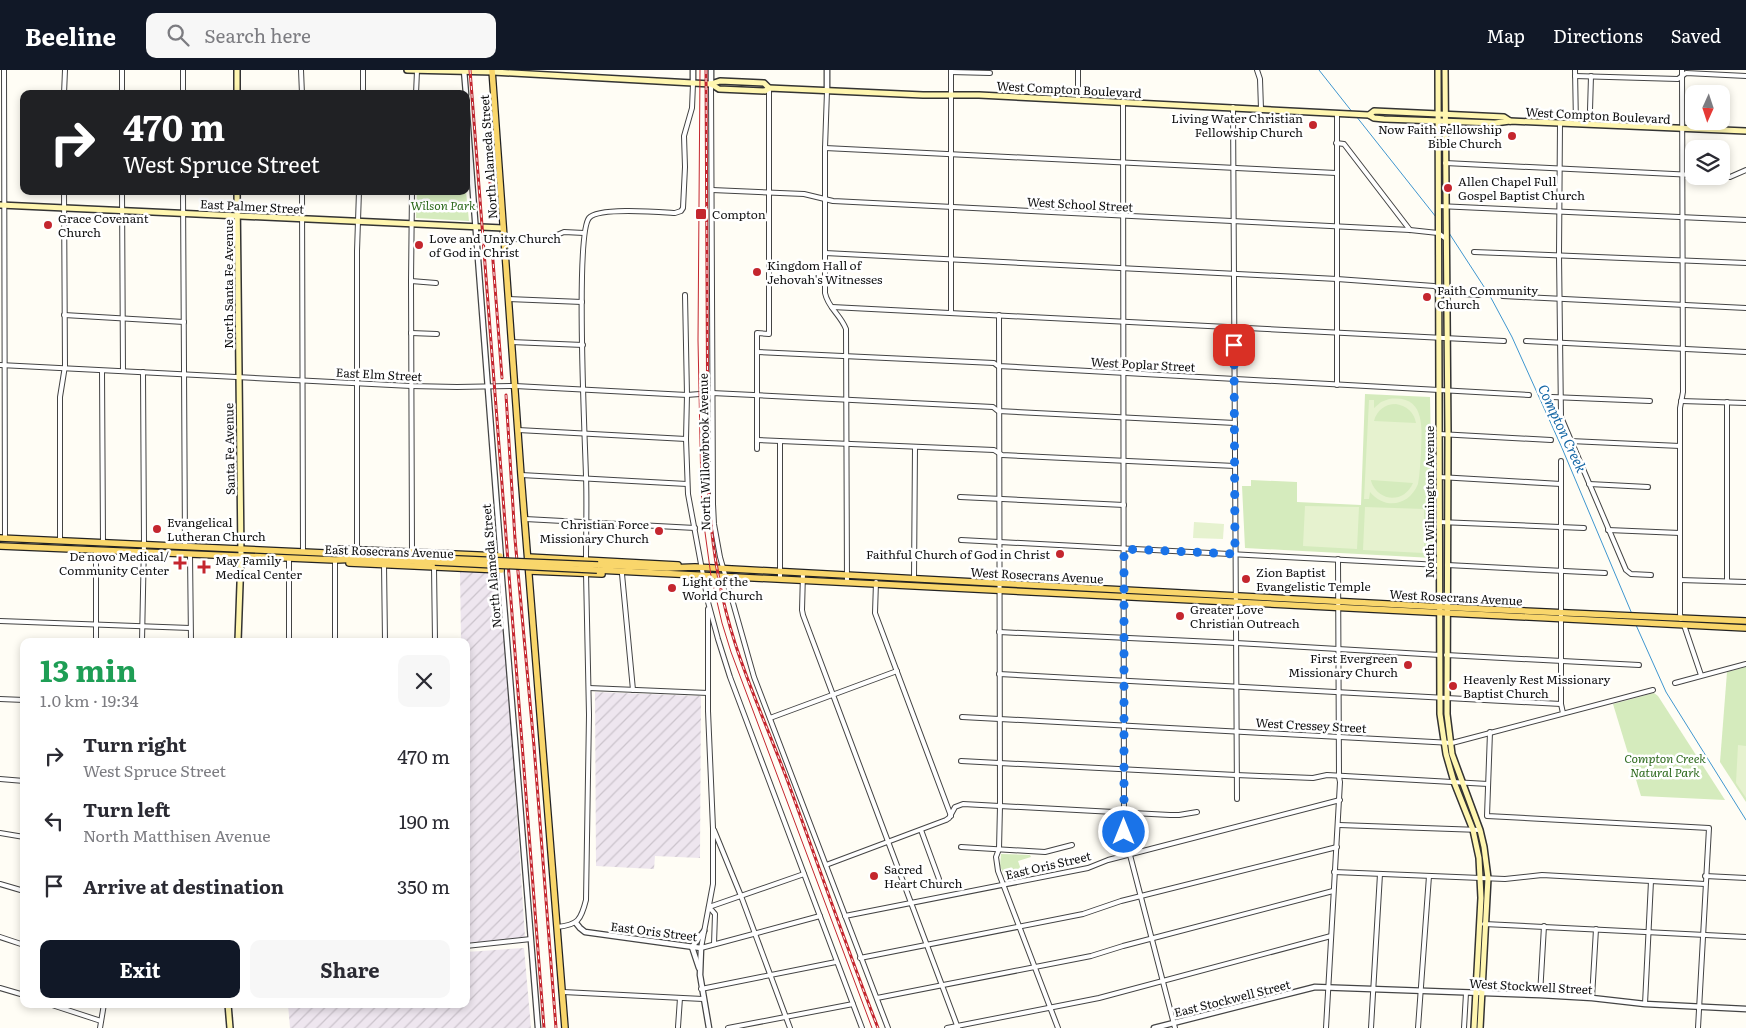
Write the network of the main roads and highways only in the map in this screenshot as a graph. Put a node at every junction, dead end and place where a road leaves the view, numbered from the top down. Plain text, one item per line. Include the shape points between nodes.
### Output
1 (237, 70) edge
2 (407, 70) edge
3 (1438, 70) edge
4 (1445, 70) edge
5 (418, 71) edge
6 (464, 71) edge
7 (492, 71) edge
8 (237, 90) edge
9 (1438, 114) junction
10 (1445, 114) junction
11 (1369, 115) junction
12 (1438, 121) junction
13 (1445, 121) junction
14 (1510, 121) junction
15 (1746, 131) edge
16 (237, 195) edge
17 (2, 205) edge
18 (238, 216) junction
19 (503, 228) junction
20 (239, 377) joint
21 (3, 538) edge
22 (0, 546) edge
23 (241, 548) junction
24 (318, 551) junction
25 (241, 556) junction
26 (500, 556) road end
27 (528, 557) junction
28 (335, 560) junction
29 (434, 562) junction
30 (598, 567) junction
31 (695, 567) junction
32 (720, 568) joint
33 (501, 570) road end
34 (529, 571) junction
35 (701, 575) junction
36 (721, 576) joint
37 (1124, 593) junction
38 (1236, 599) junction
39 (1439, 610) junction
40 (1447, 610) junction
41 (1683, 621) junction
42 (1746, 621) edge
43 (1746, 628) edge
44 (238, 638) edge
45 (228, 1008) edge
46 (230, 1028) edge
47 (565, 1028) edge
48 (1474, 1028) edge
49 (1480, 1028) edge

1 - 8 main road
2 - 5 main road
3 - 9 main road, North Wilmington Avenue
4 - 10 main road, North Wilmington Avenue
5 - 6 main road
6 - 7 main road
7 - 11 main road, West Compton Boulevard via 693,84 720,81 764,83 768,88 827,91 1078,99
7 - 19 main road, North Alameda Street
9 - 10 main road, West Compton Boulevard
9 - 11 main road, West Compton Boulevard via 1374,111
9 - 12 main road, North Wilmington Avenue
10 - 13 main road, North Wilmington Avenue
10 - 14 main road, West Compton Boulevard
11 - 12 main road, West Compton Boulevard via 1384,119
12 - 13 main road, West Compton Boulevard
12 - 39 main road, North Wilmington Avenue
13 - 14 main road, West Compton Boulevard via 1495,124
13 - 40 main road, North Wilmington Avenue
14 - 15 main road, West Compton Boulevard
16 - 18 main road, North Santa Fe Avenue
17 - 18 main road, East Palmer Street
18 - 19 main road, East Palmer Street
18 - 20 main road, North Santa Fe Avenue
19 - 27 main road, North Alameda Street
20 - 23 main road, Santa Fe Avenue
21 - 23 main road, East Rosecrans Avenue
22 - 25 main road, East Rosecrans Avenue
23 - 24 main road, East Rosecrans Avenue
23 - 25 main road, Santa Fe Avenue
24 - 26 main road
24 - 29 main road, East Rosecrans Avenue
25 - 28 main road, East Rosecrans Avenue
25 - 44 main road, Santa Fe Avenue
27 - 31 main road
27 - 34 main road, North Alameda Street
28 - 29 main road, East Rosecrans Avenue
28 - 29 main road via 384,564
29 - 30 main road, East Rosecrans Avenue, bridge
29 - 33 main road
30 - 31 main road, East Rosecrans Avenue
30 - 35 main road, East Rosecrans Avenue
31 - 32 main road, East Rosecrans Avenue
32 - 37 main road, West Rosecrans Avenue
34 - 35 main road
34 - 47 main road, North Alameda Street
35 - 36 main road, East Rosecrans Avenue
36 - 37 main road, West Rosecrans Avenue
37 - 38 main road, West Rosecrans Avenue
38 - 39 main road, West Rosecrans Avenue via 1338,608
38 - 39 main road, West Rosecrans Avenue via 1338,601
39 - 40 main road, West Rosecrans Avenue
39 - 48 main road, North Wilmington Avenue via 1443,742 1473,830 1479,858
40 - 41 main road, West Rosecrans Avenue
40 - 49 main road, North Wilmington Avenue via 1450,742 1480,830 1488,878
41 - 42 main road, West Rosecrans Avenue
41 - 43 main road, West Rosecrans Avenue
45 - 46 main road

